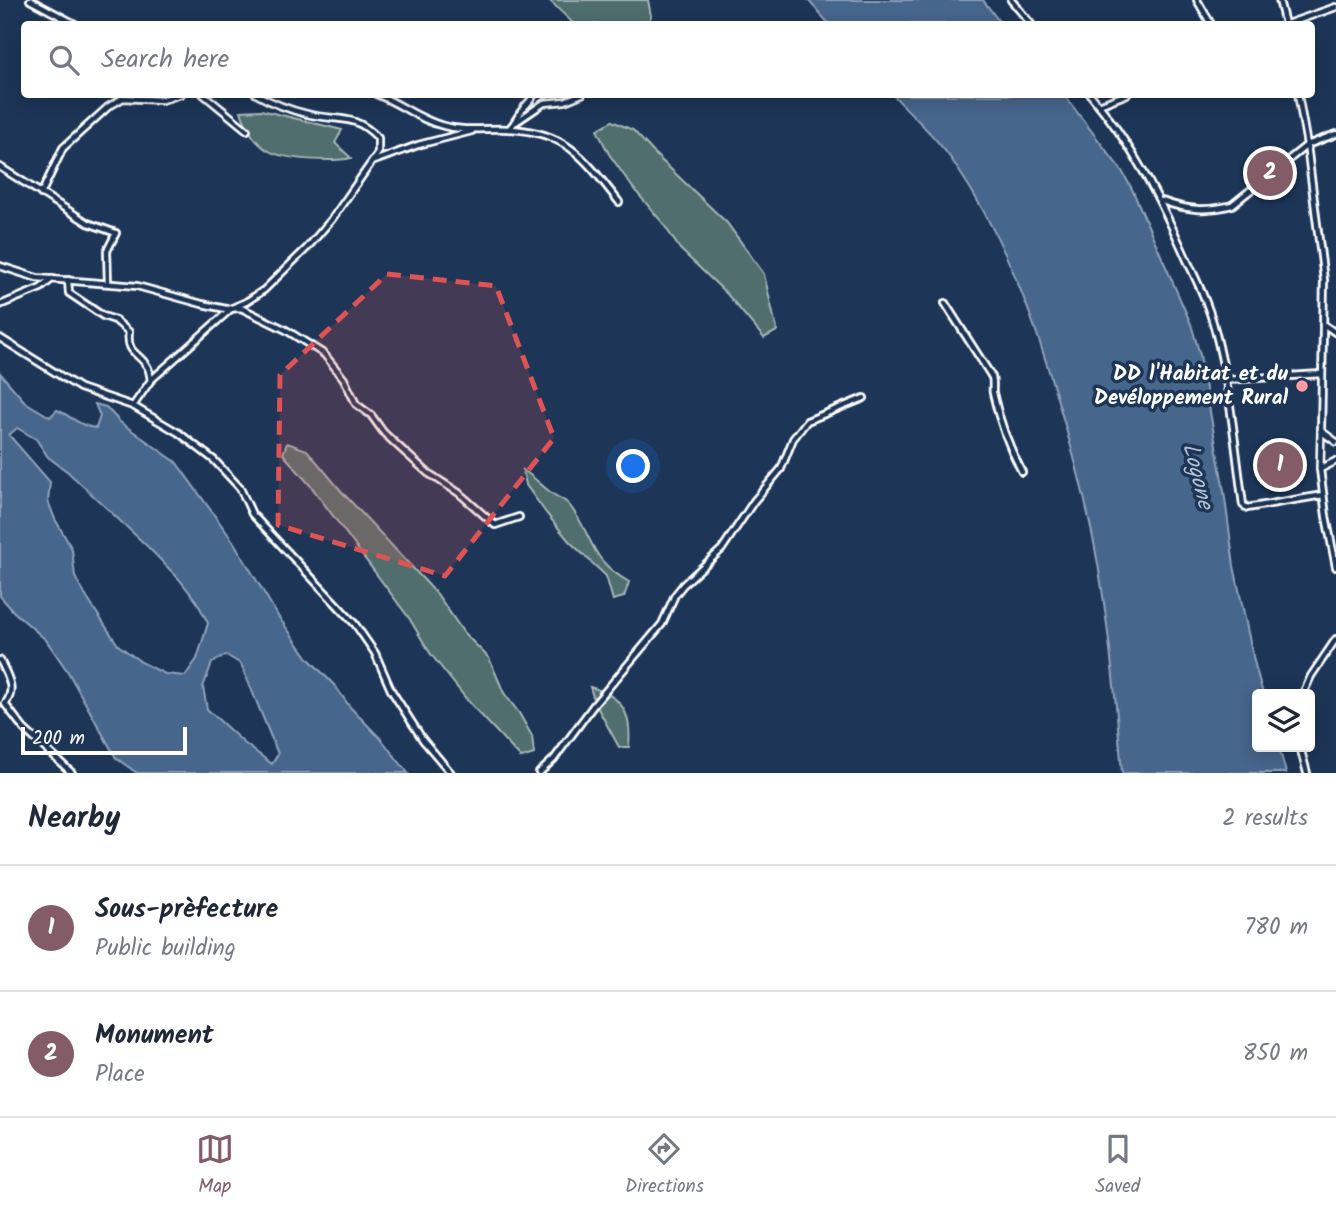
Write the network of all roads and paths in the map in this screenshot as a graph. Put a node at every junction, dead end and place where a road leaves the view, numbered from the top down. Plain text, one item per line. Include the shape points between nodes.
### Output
1 (30, 0) edge
2 (1011, 0) edge
3 (1197, 0) edge
4 (1279, 0) edge
5 (1336, 8) edge
6 (69, 21) edge
7 (1028, 21) edge
8 (1209, 21) edge
9 (1285, 21) edge
10 (1295, 21) edge
11 (121, 98) edge
12 (143, 98) edge
13 (168, 98) edge
14 (208, 98) edge
15 (263, 98) edge
16 (384, 98) edge
17 (533, 98) edge
18 (572, 98) edge
19 (1093, 98) edge
20 (1117, 98) edge
21 (1299, 98) edge
22 (1099, 105) junction
23 (516, 122) junction
24 (477, 129) junction
25 (509, 129) junction
26 (247, 130) dead end
27 (1336, 134) edge
28 (1307, 145) junction
29 (374, 161) junction
30 (0, 167) edge
31 (41, 194) junction
32 (1161, 200) junction
33 (619, 202) dead end
34 (0, 266) edge
35 (52, 279) junction
36 (68, 280) junction
37 (108, 283) junction
38 (0, 303) edge
39 (945, 303) dead end
40 (232, 308) junction
41 (1323, 324) junction
42 (1336, 333) edge
43 (0, 338) edge
44 (1321, 374) junction
45 (151, 380) junction
46 (1226, 380) junction
47 (864, 398) dead end
48 (133, 406) junction
49 (1321, 431) junction
50 (1336, 442) edge
51 (1336, 461) edge
52 (1320, 469) junction
53 (1022, 472) dead end
54 (1323, 495) junction
55 (519, 517) dead end
56 (1336, 567) edge
57 (1336, 639) edge
58 (0, 660) edge
59 (1305, 689) edge
60 (3, 702) edge
61 (1301, 752) edge
62 (72, 773) edge
63 (451, 773) edge
64 (539, 773) edge
65 (1307, 773) edge

1 - 6 street
2 - 7 street
3 - 8 street
4 - 9 street
5 - 10 street
11 - 31 street via 63,148
12 - 13 street
14 - 26 street
15 - 29 street via 309,115 366,125 378,138
16 - 24 street via 446,127
17 - 23 street
18 - 23 street via 544,103
19 - 22 street
20 - 22 street
21 - 28 street
22 - 32 street
23 - 25 street
24 - 25 street
24 - 29 street
25 - 33 street via 545,134 567,144
27 - 28 street
28 - 32 street via 1232,205 1192,209
28 - 41 street via 1324,280
29 - 40 street via 307,248 264,290
30 - 31 street
31 - 37 street via 88,223 116,233 107,251
32 - 46 street via 1203,294
34 - 35 street
35 - 36 street
35 - 38 street via 41,288
36 - 37 street
36 - 45 street via 69,293 129,332 132,352 148,367
37 - 40 street
39 - 53 street via 992,377 998,412
40 - 45 street
40 - 55 street via 286,330 324,354 356,404 372,415 384,433 495,525
41 - 42 street
41 - 44 street
43 - 48 street via 80,388
44 - 46 street
44 - 49 street
45 - 48 street
46 - 54 street via 1244,508
47 - 64 street via 807,421 793,439 781,469 722,550 683,585 662,624
48 - 63 street via 179,433 240,488 252,514 355,624 376,653 391,690
49 - 50 street
49 - 52 street
51 - 52 street
52 - 54 street
54 - 56 street
57 - 59 street
58 - 60 street via 11,688 11,696
60 - 62 street via 24,729
61 - 65 street

